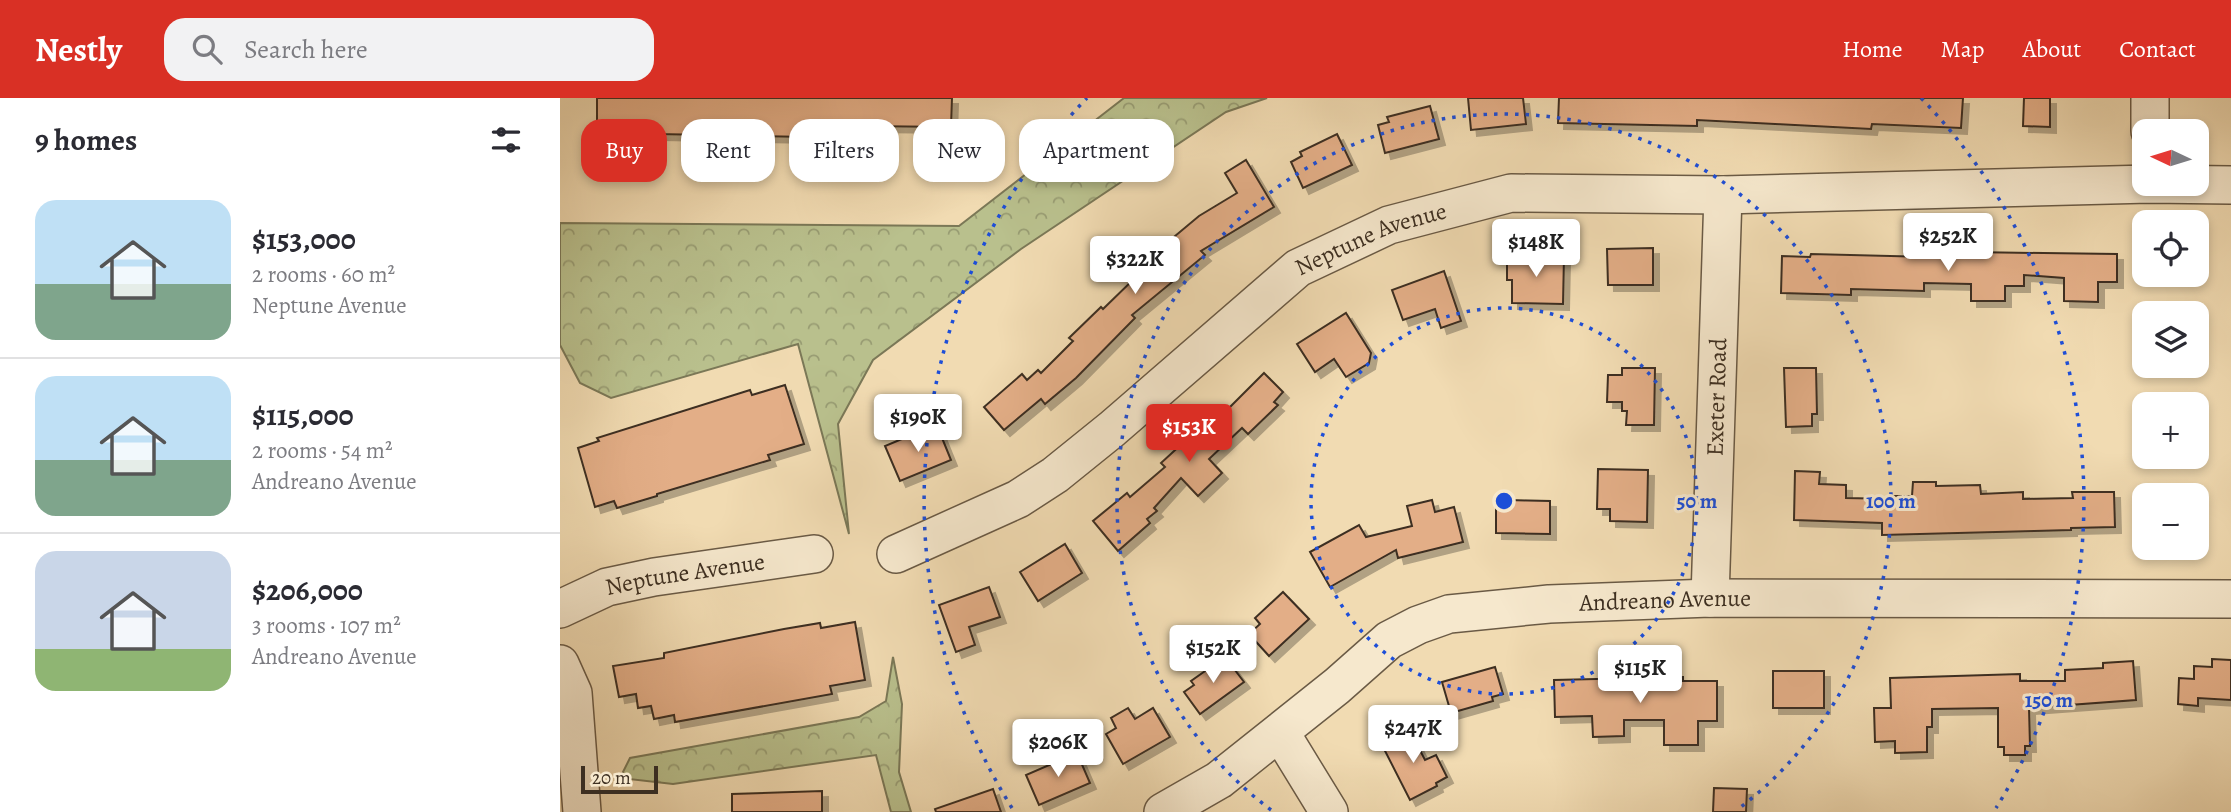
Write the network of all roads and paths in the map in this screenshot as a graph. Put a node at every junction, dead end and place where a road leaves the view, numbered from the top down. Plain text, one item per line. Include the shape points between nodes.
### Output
1 (2150, 98) edge
2 (2150, 119) edge
3 (2132, 184) edge
4 (2209, 185) edge
5 (2231, 185) edge
6 (1723, 195) junction
7 (814, 554) dead end
8 (896, 554) dead end
9 (1710, 598) junction
10 (2231, 599) edge
11 (560, 609) edge
12 (560, 664) edge
13 (1280, 732) junction
14 (582, 812) edge
15 (1163, 812) edge
16 (1329, 812) edge

1 - 2 street
3 - 6 street, Neptune Avenue
4 - 5 street, Neptune Avenue
6 - 8 street, Neptune Avenue via 1511,193 1389,225 1298,268 1055,475 1017,499
6 - 9 street, Exeter Road
7 - 11 street, Neptune Avenue via 607,587
9 - 10 street, Andreano Avenue
9 - 13 street, Andreano Avenue via 1549,604 1449,614 1388,640
12 - 14 street via 573,693
13 - 15 street, Andreano Avenue via 1219,780
13 - 16 street

